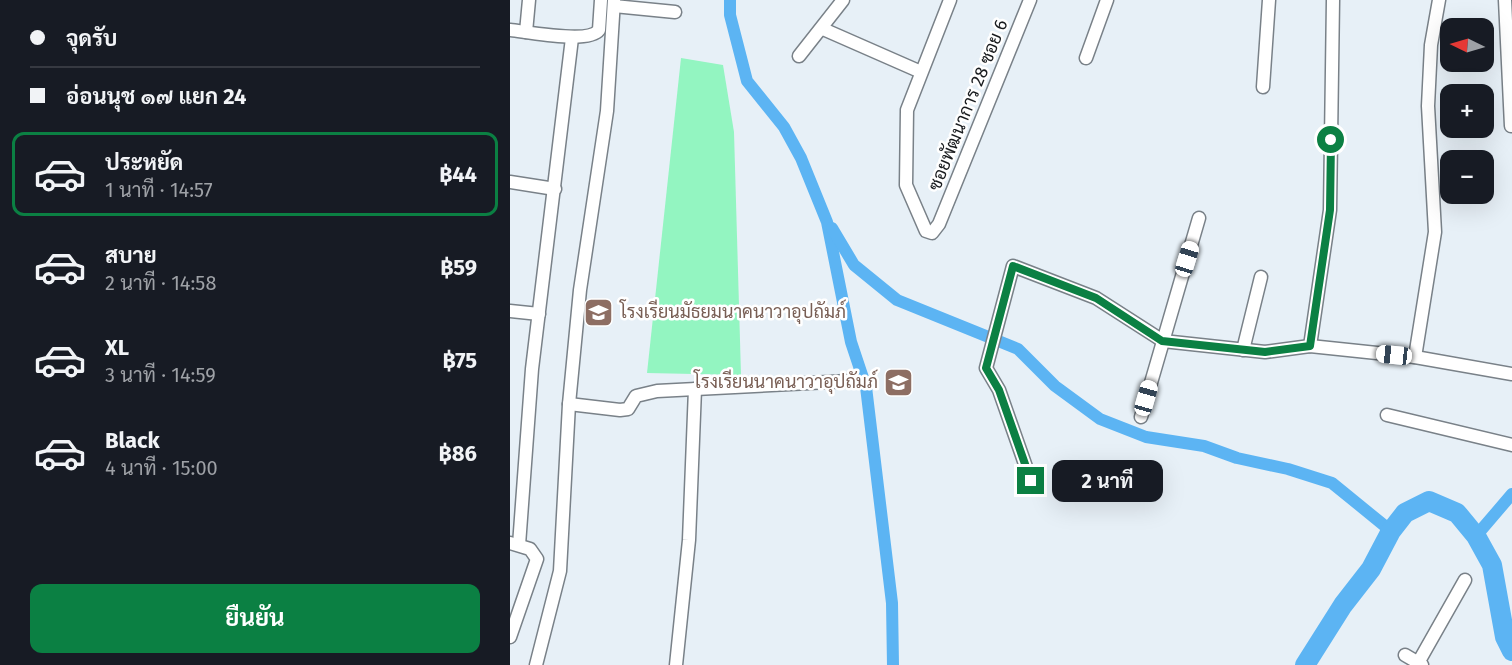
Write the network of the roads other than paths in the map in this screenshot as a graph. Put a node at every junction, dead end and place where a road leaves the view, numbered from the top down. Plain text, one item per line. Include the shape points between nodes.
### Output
1 (529, 0) edge
2 (602, 0) edge
3 (843, 0) edge
4 (950, 0) edge
5 (1029, 0) edge
6 (1107, 0) edge
7 (1269, 0) edge
8 (1333, 0) edge
9 (1438, 0) edge
10 (1505, 0) edge
11 (614, 3) edge
12 (675, 12) dead end
13 (823, 29) junction
14 (510, 30) edge
15 (526, 32) junction
16 (572, 38) junction
17 (799, 56) dead end
18 (1086, 57) dead end
19 (921, 72) junction
20 (1263, 87) dead end
21 (1511, 126) edge
22 (510, 182) edge
23 (555, 189) junction
24 (1199, 218) dead end
25 (1261, 277) dead end
26 (510, 311) edge
27 (539, 314) junction
28 (1162, 341) junction
29 (1310, 346) junction
30 (1243, 350) junction
31 (1415, 357) junction
32 (1512, 374) edge
33 (848, 381) dead end
34 (695, 390) junction
35 (569, 404) junction
36 (1387, 415) dead end
37 (1141, 417) dead end
38 (1512, 445) edge
39 (1031, 481) dead end
40 (514, 544) edge
41 (1465, 580) dead end
42 (514, 612) edge
43 (510, 637) edge
44 (1405, 655) dead end
45 (1420, 664) edge
46 (536, 665) edge
47 (676, 665) edge

1 - 15 street
2 - 16 street via 597,33
3 - 13 street
4 - 19 street
5 - 19 street, ซอยพัฒนาการ 28 ซอย 6 via 939,224 932,233 926,231 906,185 906,115
6 - 18 street
7 - 20 street
8 - 29 street via 1330,210
9 - 31 street via 1428,106 1435,232
10 - 21 street
11 - 12 street
11 - 35 street via 607,111 580,290
13 - 17 street
13 - 19 street
14 - 15 street
15 - 16 street
16 - 23 street
22 - 23 street
23 - 27 street
24 - 28 street
25 - 30 street
26 - 27 street
27 - 40 street
28 - 30 street
28 - 37 street
28 - 39 street via 1096,298 1013,266 986,368 999,390
29 - 30 street via 1265,352
29 - 31 street
31 - 32 street
33 - 34 street
34 - 35 street via 643,393 636,396 628,409 620,410
34 - 47 street via 691,518
35 - 46 street via 560,571
36 - 38 street
40 - 42 street via 534,551 537,559
41 - 45 street
42 - 43 street
44 - 45 street

